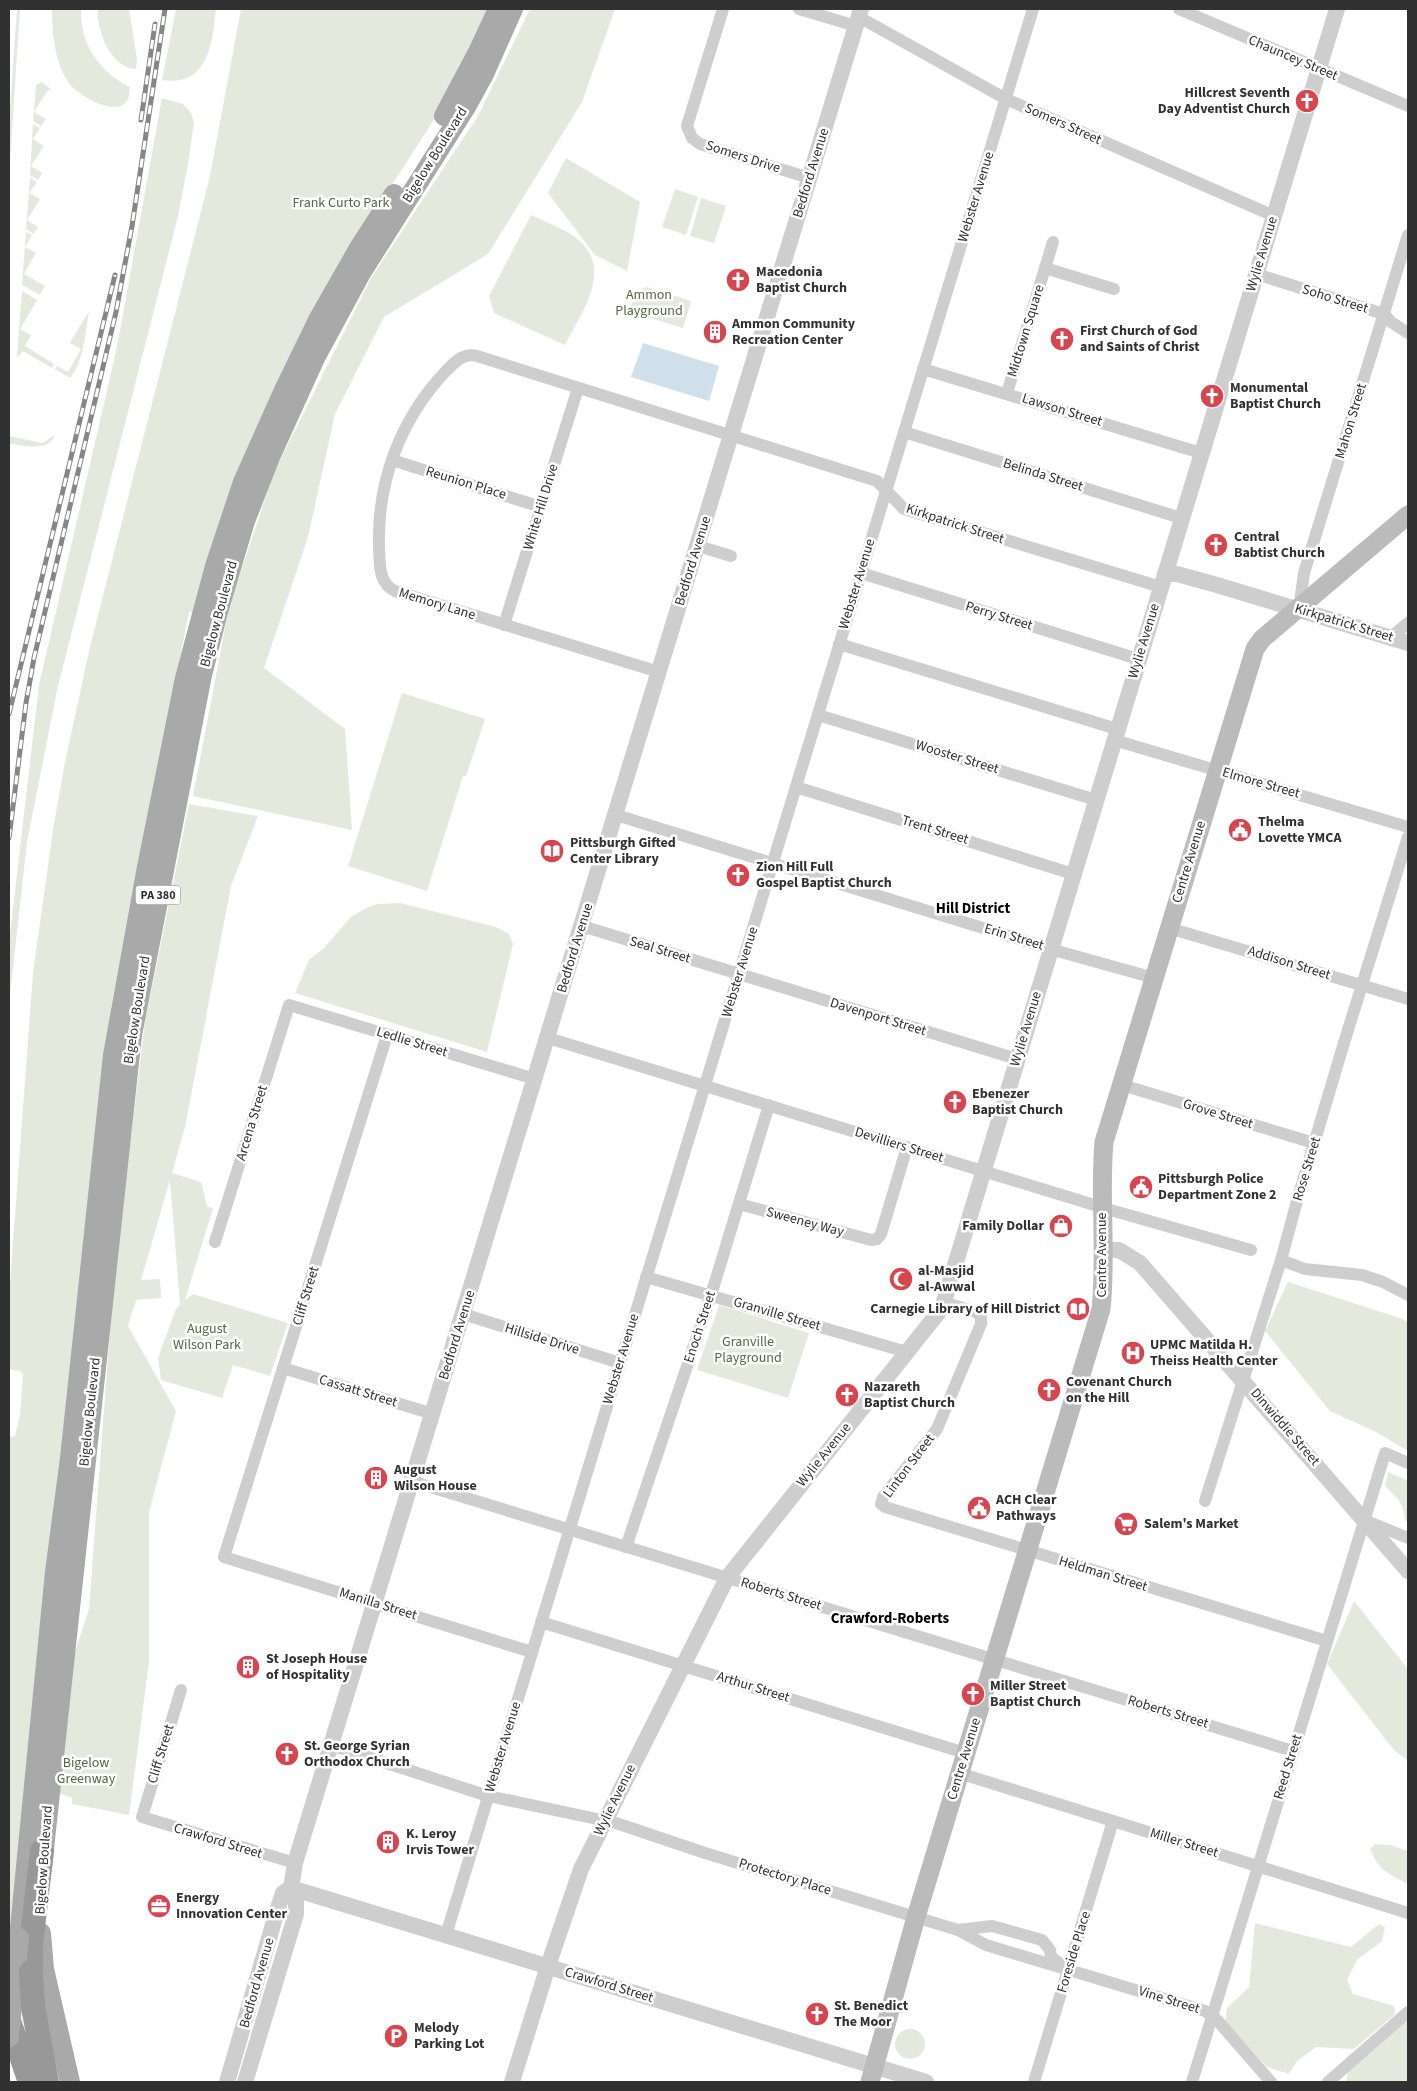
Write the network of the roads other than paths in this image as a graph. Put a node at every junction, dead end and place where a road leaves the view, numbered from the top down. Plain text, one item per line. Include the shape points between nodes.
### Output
1 (498, 9) edge
2 (513, 9) edge
3 (723, 9) edge
4 (799, 9) edge
5 (1033, 9) edge
6 (1179, 9) edge
7 (1337, 9) edge
8 (859, 17) edge
9 (1318, 69) junction
10 (1006, 99) junction
11 (1408, 106) edge
12 (810, 178) junction
13 (1274, 216) junction
14 (1408, 235) edge
15 (1053, 242) dead end
16 (1045, 268) junction
17 (1256, 274) junction
18 (1114, 289) dead end
19 (1384, 314) junction
20 (1408, 333) edge
21 (923, 369) junction
22 (578, 388) junction
23 (1007, 393) junction
24 (904, 432) junction
25 (731, 436) junction
26 (1201, 453) junction
27 (392, 460) junction
28 (886, 491) junction
29 (541, 507) junction
30 (1408, 516) edge
31 (1181, 518) junction
32 (698, 546) junction
33 (731, 556) dead end
34 (861, 573) junction
35 (1163, 580) junction
36 (1299, 609) junction
37 (1408, 623) edge
38 (504, 625) junction
39 (1391, 637) junction
40 (1408, 643) edge
41 (839, 644) junction
42 (1138, 659) junction
43 (659, 672) junction
44 (818, 714) junction
45 (1116, 735) junction
46 (1217, 770) junction
47 (796, 788) junction
48 (1096, 800) junction
49 (616, 815) junction
50 (1408, 827) edge
51 (1408, 837) edge
52 (773, 863) junction
53 (1073, 874) junction
54 (582, 926) junction
55 (1170, 928) junction
56 (1050, 949) junction
57 (739, 974) junction
58 (1154, 978) junction
59 (1363, 985) junction
60 (1408, 999) edge
61 (289, 1005) joint
62 (387, 1034) junction
63 (548, 1038) junction
64 (1017, 1059) junction
65 (535, 1080) junction
66 (1122, 1085) junction
67 (705, 1086) junction
68 (769, 1105) junction
69 (1314, 1143) junction
70 (907, 1147) junction
71 (983, 1170) junction
72 (739, 1204) junction
73 (1101, 1207) junction
74 (215, 1242) dead end
75 (1102, 1244) junction
76 (1252, 1250) dead end
77 (1281, 1260) junction
78 (646, 1277) junction
79 (711, 1295) junction
80 (1408, 1295) edge
81 (943, 1302) junction
82 (463, 1314) junction
83 (907, 1352) junction
84 (620, 1363) junction
85 (283, 1368) junction
86 (1243, 1378) junction
87 (433, 1414) junction
88 (1408, 1463) edge
89 (412, 1481) junction
90 (1206, 1501) dead end
91 (881, 1504) joint
92 (1364, 1520) junction
93 (570, 1530) junction
94 (1408, 1538) edge
95 (626, 1547) junction
96 (1028, 1551) junction
97 (224, 1557) joint
98 (1408, 1571) edge
99 (727, 1578) junction
100 (374, 1602) junction
101 (541, 1622) junction
102 (1327, 1641) junction
103 (532, 1652) junction
104 (994, 1659) junction
105 (682, 1666) junction
106 (182, 1690) dead end
107 (331, 1745) junction
108 (1293, 1751) junction
109 (965, 1752) junction
110 (959, 1774) junction
111 (488, 1796) junction
112 (142, 1817) joint
113 (604, 1821) junction
114 (1113, 1821) junction
115 (42, 1851) junction
116 (295, 1863) junction
117 (1258, 1866) junction
118 (291, 1888) junction
119 (1408, 1913) edge
120 (916, 1917) junction
121 (985, 1925) junction
122 (958, 1930) junction
123 (446, 1935) junction
124 (980, 1943) junction
125 (1046, 1943) junction
126 (1038, 1961) junction
127 (548, 1966) junction
128 (20, 1970) edge
129 (1068, 1970) junction
130 (1408, 2012) edge
131 (1212, 2016) junction
132 (9, 2021) edge
133 (9, 2037) edge
134 (239, 2044) junction
135 (256, 2050) junction
136 (871, 2074) edge
137 (30, 2082) edge
138 (47, 2082) edge
139 (57, 2082) edge
140 (70, 2082) edge
141 (227, 2082) edge
142 (245, 2082) edge
143 (512, 2082) edge
144 (926, 2082) edge
145 (1034, 2082) edge
146 (1192, 2082) edge
147 (1271, 2082) edge
148 (1328, 2082) edge

1 - 133 main road, Bigelow Boulevard / PA 380, bridge via 454,98 340,281 288,381 243,482 195,639 168,763 113,1055 55,1572
2 - 115 main road, Bigelow Boulevard / PA 380 via 484,74 360,273 315,358 245,521 218,612 202,675 132,1035
3 - 12 street, Somers Drive via 687,126 692,138 700,144
4 - 8 street
5 - 10 street, Webster Avenue
6 - 9 street, Chauncey Street
7 - 9 street, Wylie Avenue
8 - 10 street, Somers Street
8 - 12 street, Bedford Avenue
9 - 11 street, Chauncey Street
9 - 13 street, Wylie Avenue
10 - 13 street, Somers Street
10 - 21 street, Webster Avenue
12 - 25 street, Bedford Avenue
13 - 17 street, Wylie Avenue
14 - 19 street, Mahon Street
15 - 16 street, Midtown Square
16 - 18 street, Midtown Square
16 - 23 street, Midtown Square
17 - 19 street, Soho Street
17 - 26 street, Wylie Avenue
19 - 20 street, Soho Street via 1390,322
19 - 36 street, Mahon Street via 1304,573
21 - 23 street, Lawson Street
21 - 24 street, Webster Avenue
22 - 25 street, Memory Lane
22 - 27 street, Memory Lane via 472,355 464,356 434,383 415,410
22 - 29 street, White Hill Drive
23 - 26 street, Lawson Street
24 - 28 street, Webster Avenue
24 - 31 street, Belinda Street
25 - 28 street, Kirkpatrick Street via 877,482
25 - 32 street, Bedford Avenue
26 - 31 street, Wylie Avenue
27 - 29 street, Reunion Place
27 - 38 street, Memory Lane via 382,496 379,531 381,573 385,585 395,591
28 - 34 street, Webster Avenue
28 - 35 street, Kirkpatrick Street via 904,509
29 - 38 street, White Hill Drive
30 - 36 main road, Centre Avenue
31 - 35 street, Wylie Avenue
32 - 33 street
32 - 43 street, Bedford Avenue
34 - 41 street, Webster Avenue
34 - 42 street, Perry Street
35 - 36 street, Kirkpatrick Street via 1177,574
35 - 42 street, Wylie Avenue
36 - 39 street, Kirkpatrick Street
36 - 46 main road, Centre Avenue via 1255,648
37 - 39 street
38 - 43 street, Memory Lane
39 - 40 street, Kirkpatrick Street
41 - 44 street, Webster Avenue
41 - 45 street, Elmore Street
42 - 45 street, Wylie Avenue
43 - 49 street, Bedford Avenue
44 - 47 street, Webster Avenue
44 - 48 street, Wooster Street
45 - 46 street, Elmore Street
45 - 48 street, Wylie Avenue
46 - 50 street, Elmore Street
46 - 55 main road, Centre Avenue
47 - 52 street, Webster Avenue
47 - 53 street, Trent Street
48 - 53 street, Wylie Avenue
49 - 52 street, Erin Street
49 - 54 street, Bedford Avenue
51 - 59 street, Rose Street
52 - 56 street, Erin Street
52 - 57 street, Webster Avenue
53 - 56 street, Wylie Avenue
54 - 57 street, Seal Street
54 - 63 street, Bedford Avenue
55 - 58 main road, Centre Avenue
55 - 59 street, Addison Street
56 - 58 street, Erin Street
56 - 64 street, Wylie Avenue
57 - 64 street, Davenport Street
57 - 67 street, Webster Avenue
58 - 66 main road, Centre Avenue
59 - 60 street, Addison Street
59 - 69 street, Rose Street
61 - 62 street, Ledlie Street
61 - 74 street, Arcena Street
62 - 65 street, Ledlie Street
62 - 85 street, Cliff Street
63 - 65 street, Bedford Avenue
63 - 67 street, Devilliers Street
64 - 71 street, Wylie Avenue
65 - 82 street, Bedford Avenue
66 - 69 street, Grove Street
66 - 73 main road, Centre Avenue via 1104,1142
67 - 68 street, Devilliers Street
67 - 78 street, Webster Avenue
68 - 70 street, Devilliers Street
68 - 72 street, Enoch Street
69 - 77 street, Rose Street
70 - 71 street, Devilliers Street
70 - 72 street, Sweeney Way via 877,1239
71 - 73 street, Devilliers Street
71 - 81 street, Wylie Avenue
72 - 79 street, Enoch Street
73 - 75 main road, Centre Avenue
73 - 76 street, Devilliers Street
75 - 86 street, Dinwiddie Street via 1140,1263
75 - 96 main road, Centre Avenue via 1104,1288 1101,1310
77 - 80 street via 1305,1269 1362,1275
77 - 86 street, Rose Street
78 - 79 street, Granville Street
78 - 84 street, Webster Avenue
79 - 83 street, Granville Street
79 - 95 street, Enoch Street
81 - 83 street, Wylie Avenue via 942,1308
81 - 91 street, Linton Street via 976,1312 981,1317 981,1324 937,1429 883,1497
82 - 84 street, Hillside Drive
82 - 87 street, Bedford Avenue
83 - 99 street, Wylie Avenue
84 - 93 street, Webster Avenue
85 - 87 street, Cassatt Street
85 - 97 street, Cliff Street
86 - 90 street, Rose Street
86 - 92 street, Dinwiddie Street
87 - 89 street, Bedford Avenue
88 - 92 street, Reed Street via 1385,1453
89 - 93 street, Roberts Street
89 - 100 street, Bedford Avenue
91 - 96 street, Heldman Street
92 - 94 street
92 - 98 street, Dinwiddie Street
92 - 102 street, Reed Street
93 - 95 street, Roberts Street
93 - 101 street, Webster Avenue
95 - 99 street, Roberts Street
96 - 102 street, Heldman Street
96 - 104 main road, Centre Avenue
97 - 100 street, Manilla Street
99 - 104 street, Roberts Street
99 - 105 street, Wylie Avenue
100 - 103 street, Manilla Street
100 - 107 street, Bedford Avenue
101 - 103 street, Webster Avenue
101 - 105 street, Arthur Street
102 - 108 street, Reed Street
103 - 111 street, Webster Avenue
104 - 108 street, Roberts Street
104 - 109 main road, Centre Avenue
105 - 109 street, Arthur Street
105 - 113 street, Wylie Avenue
106 - 112 street, Cliff Street
107 - 111 street, Protectory Place
107 - 116 street, Bedford Avenue
108 - 117 street, Reed Street
109 - 110 main road, Centre Avenue
110 - 114 street, Miller Street
110 - 120 main road, Centre Avenue
111 - 113 street, Protectory Place
111 - 123 street, Webster Avenue
112 - 116 street, Crawford Street
113 - 120 street, Protectory Place
113 - 127 street, Wylie Avenue via 581,1869
114 - 117 street, Miller Street
114 - 129 street, Foreside Place
115 - 128 highway via 31,1944
115 - 140 main road, Bigelow Boulevard via 40,1936 44,1969
116 - 118 street, Bedford Avenue
117 - 119 street, Miller Street
117 - 131 street, Reed Street
118 - 123 street, Crawford Street
118 - 134 street, Bedford Avenue via 283,1894
118 - 135 street, Bedford Avenue via 296,1900 296,1914
120 - 122 street, Protectory Place
120 - 136 main road, Centre Avenue
121 - 122 street, Protectory Place
121 - 124 street via 977,1935
121 - 125 street, Protectory Place
122 - 124 street, Vine Street
123 - 127 street, Crawford Street
124 - 126 street, Vine Street
125 - 126 street via 1045,1957
125 - 129 street via 1051,1957
126 - 129 street, Vine Street
127 - 136 street, Crawford Street
127 - 143 street, Wylie Avenue
128 - 138 highway, bridge via 33,2007
128 - 139 highway
129 - 131 street, Vine Street via 1206,2011
129 - 145 street, Foreside Place
130 - 148 street
131 - 146 street, Reed Street
131 - 147 street, Vine Street
132 - 137 highway
134 - 135 street
134 - 141 street, Bedford Avenue
135 - 142 street, Bedford Avenue
136 - 144 street, Crawford Street

